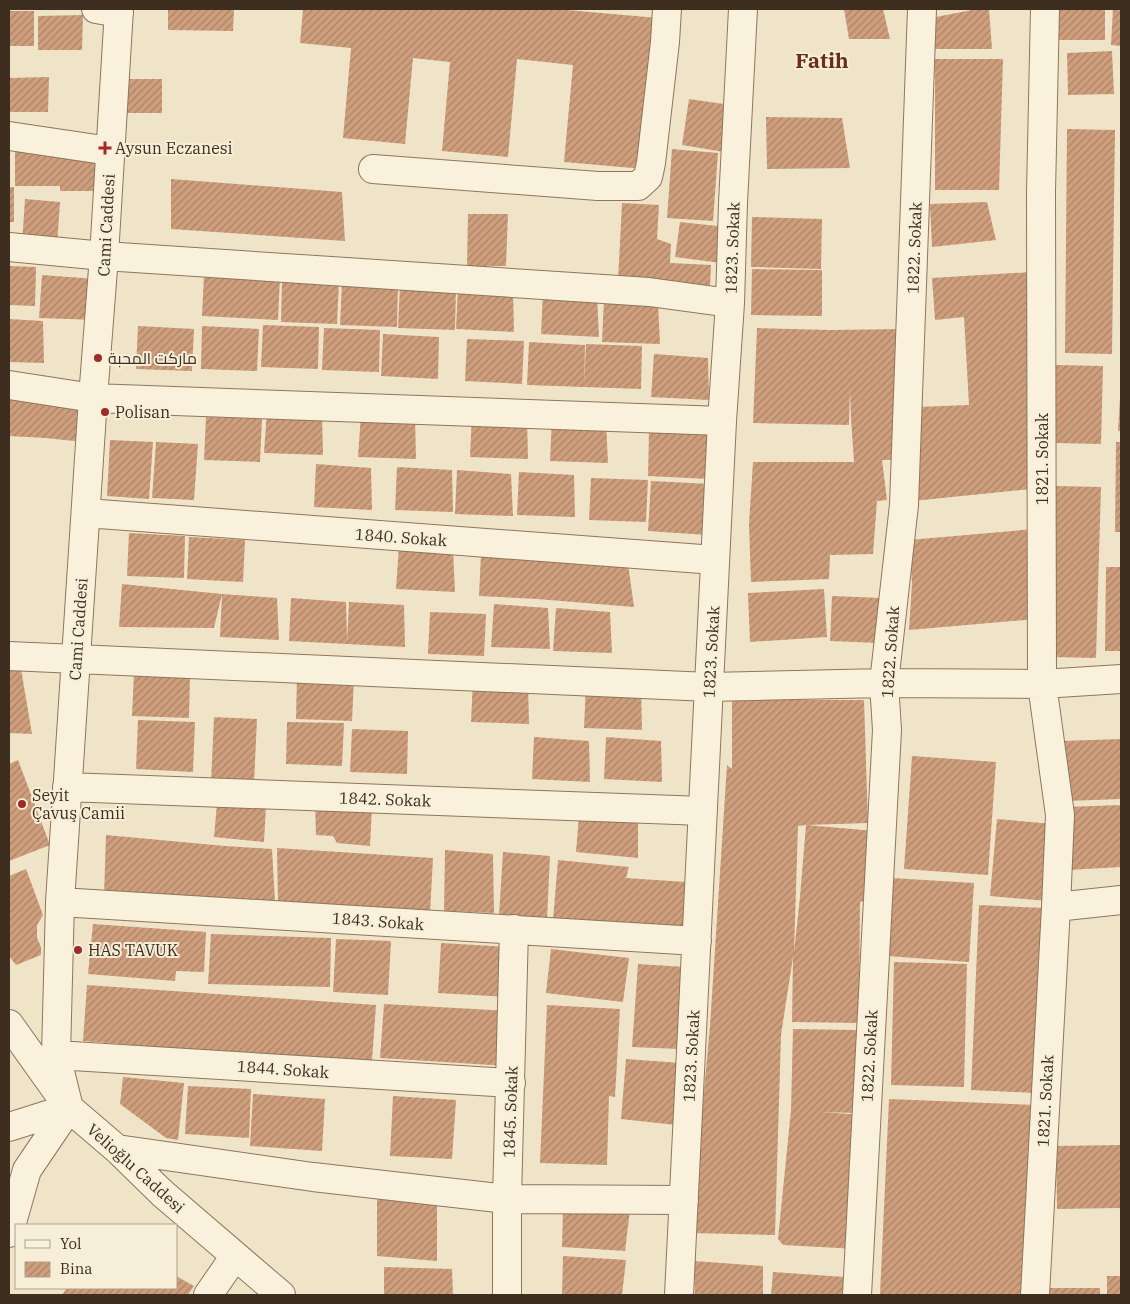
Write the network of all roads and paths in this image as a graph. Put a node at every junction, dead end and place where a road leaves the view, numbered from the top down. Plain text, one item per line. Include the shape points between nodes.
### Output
1 (667, 9) edge
2 (743, 9) edge
3 (922, 9) edge
4 (1045, 9) edge
5 (111, 10) edge
6 (9, 136) edge
7 (110, 151) junction
8 (373, 169) dead end
9 (9, 247) edge
10 (104, 256) junction
11 (730, 303) junction
12 (9, 385) edge
13 (93, 398) junction
14 (722, 421) junction
15 (86, 513) junction
16 (715, 560) junction
17 (9, 656) edge
18 (76, 659) junction
19 (1121, 679) edge
20 (884, 683) junction
21 (1042, 684) junction
22 (709, 687) junction
23 (67, 787) junction
24 (703, 811) junction
25 (1121, 900) edge
26 (60, 902) junction
27 (1056, 907) junction
28 (514, 930) junction
29 (697, 941) junction
30 (9, 1024) edge
31 (56, 1055) junction
32 (511, 1083) junction
33 (69, 1108) junction
34 (9, 1127) edge
35 (117, 1149) junction
36 (507, 1199) junction
37 (684, 1200) junction
38 (9, 1233) edge
39 (236, 1256) junction
40 (208, 1295) edge
41 (281, 1295) edge
42 (507, 1295) edge
43 (680, 1295) edge
44 (857, 1295) edge
45 (1035, 1295) edge

1 - 8 street via 651,164 648,177 638,186 598,186
2 - 11 street, 1823. Sokak
3 - 20 street, 1822. Sokak via 904,505
4 - 21 street, 1821. Sokak via 1041,192
5 - 7 street, Cami Caddesi
6 - 7 street
7 - 10 street, Cami Caddesi
9 - 10 street
10 - 11 street via 649,292
10 - 13 street, Cami Caddesi
11 - 14 street, 1823. Sokak
12 - 13 street
13 - 14 street
13 - 15 street, Cami Caddesi
14 - 16 street, 1823. Sokak
15 - 16 street, 1840. Sokak
15 - 18 street, Cami Caddesi
16 - 22 street, 1823. Sokak
17 - 18 street
18 - 22 street
18 - 23 street, Cami Caddesi
19 - 21 street
20 - 21 street
20 - 22 street
20 - 44 street, 1822. Sokak via 887,730
21 - 27 street, 1821. Sokak via 1060,815
22 - 24 street, 1823. Sokak
23 - 24 street, 1842. Sokak
23 - 26 street, Cami Caddesi
24 - 29 street, 1823. Sokak
25 - 27 street
26 - 28 street, 1843. Sokak
26 - 31 street, Cami Caddesi
27 - 45 street, 1821. Sokak
28 - 29 street, 1843. Sokak
28 - 32 street, 1845. Sokak
29 - 37 street, 1823. Sokak
30 - 33 street, Velioğlu Caddesi
31 - 32 street, 1844. Sokak
31 - 33 street, Cami Caddesi
32 - 36 street, 1845. Sokak
33 - 34 street
33 - 35 street, Velioğlu Caddesi
33 - 38 street via 27,1170
35 - 36 street via 313,1177
35 - 39 street, Velioğlu Caddesi via 162,1193
36 - 37 street
36 - 42 street, 1845. Sokak
37 - 43 street, 1823. Sokak
39 - 40 street
39 - 41 street, Velioğlu Caddesi

